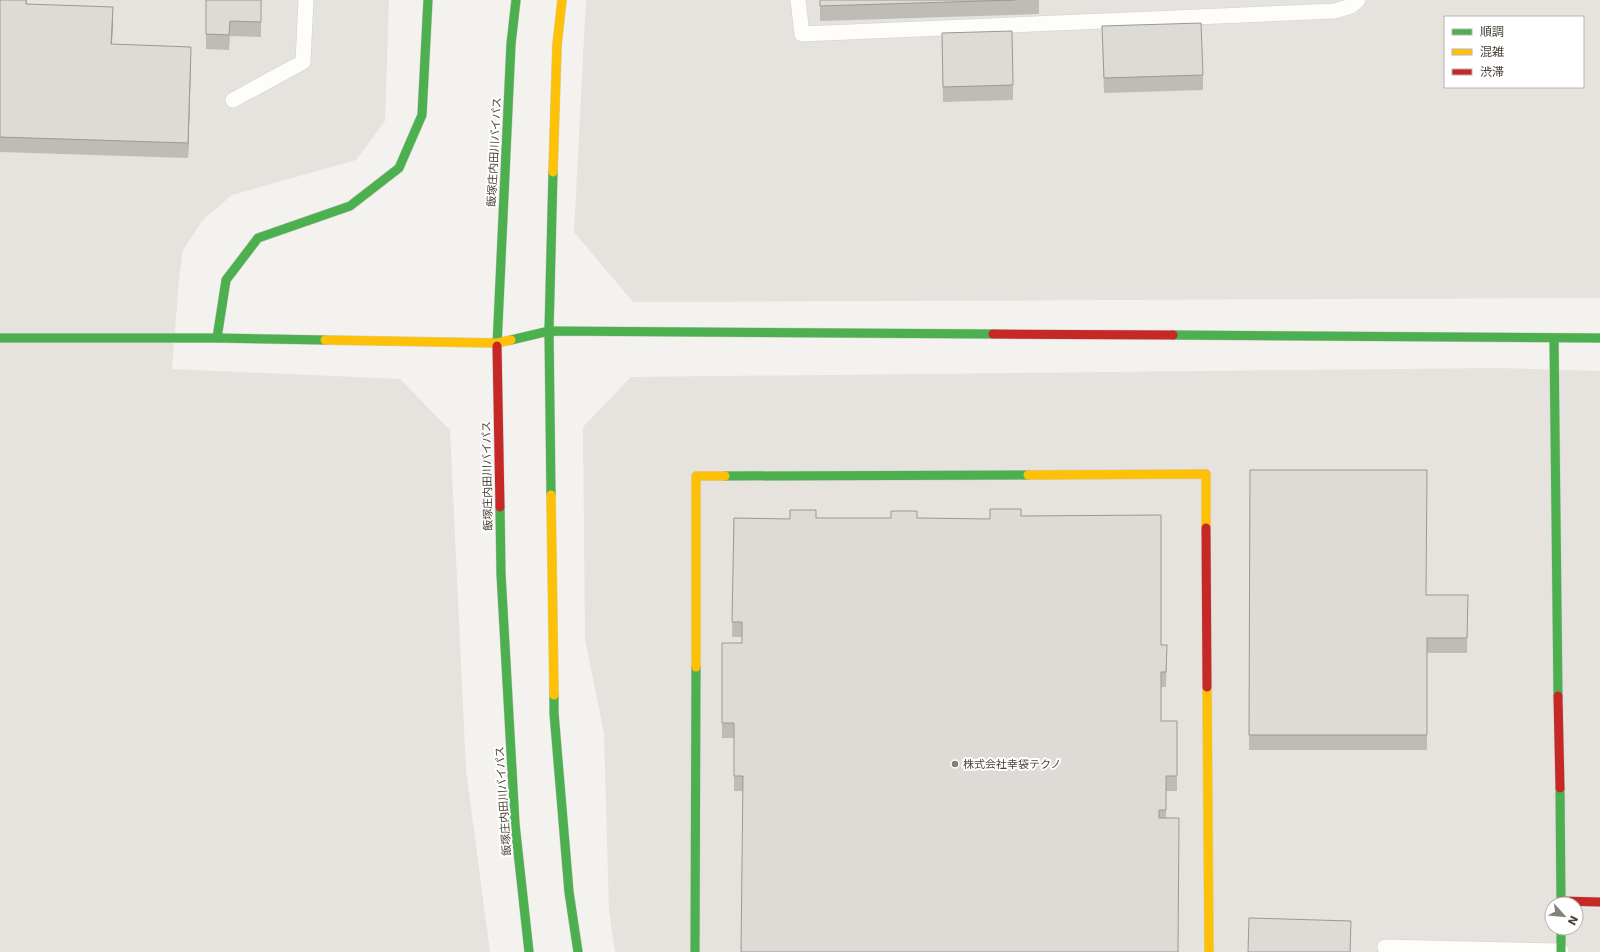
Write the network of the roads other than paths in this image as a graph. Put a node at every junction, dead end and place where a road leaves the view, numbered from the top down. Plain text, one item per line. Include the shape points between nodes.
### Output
1 (306, 0) edge
2 (428, 0) edge
3 (516, 0) edge
4 (562, 0) edge
5 (798, 0) edge
6 (1358, 0) edge
7 (232, 100) dead end
8 (549, 331) junction
9 (0, 338) edge
10 (217, 338) junction
11 (1600, 338) edge
12 (1554, 339) junction
13 (496, 343) junction
14 (1561, 896) edge
15 (1584, 902) edge
16 (1600, 902) edge
17 (1561, 936) edge
18 (1384, 947) dead end
19 (529, 952) edge
20 (578, 952) edge
21 (695, 952) edge
22 (1209, 952) edge
23 (1561, 952) edge

1 - 7 lane via 303,62
2 - 10 main road via 422,115 399,168 350,206 258,238 226,280
3 - 13 main road, 飯塚庄内田川バイパス via 511,44
4 - 8 main road via 557,45
5 - 6 lane via 802,34 1335,10 1351,6
8 - 12 main road
8 - 13 main road
8 - 20 main road via 554,713 569,892
9 - 10 main road
10 - 13 main road
11 - 12 main road
12 - 14 main road
13 - 19 main road, 飯塚庄内田川バイパス via 502,590 515,824
15 - 16 main road
17 - 23 main road
18 - 23 lane
21 - 22 main road via 696,476 1190,474 1206,474

